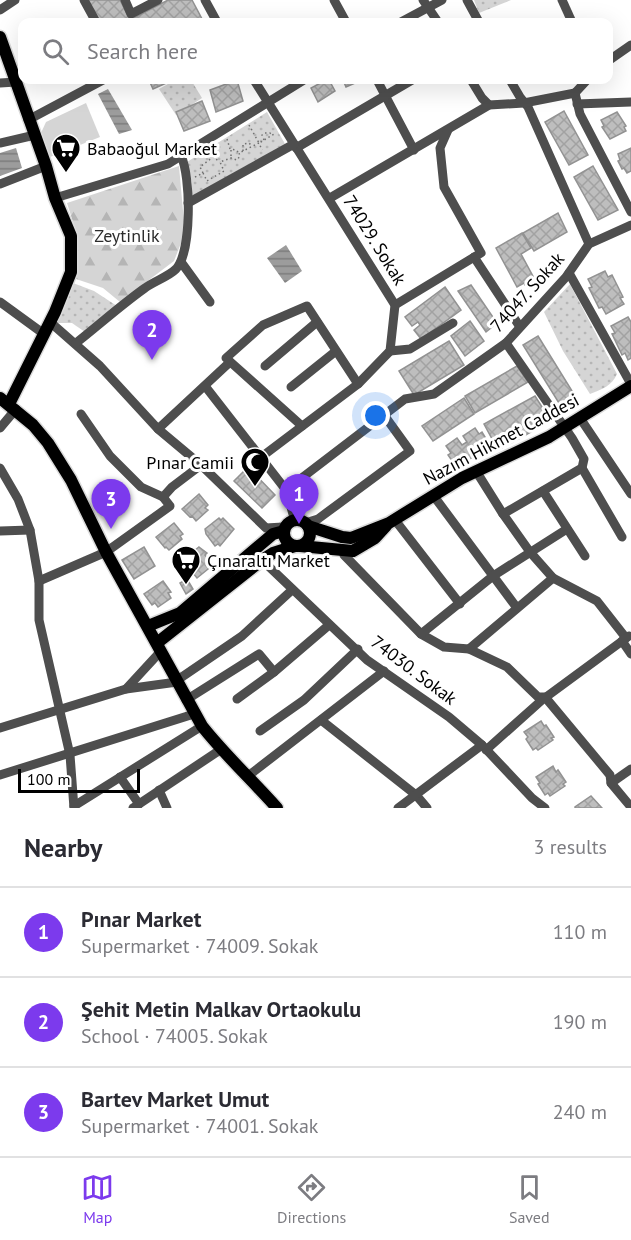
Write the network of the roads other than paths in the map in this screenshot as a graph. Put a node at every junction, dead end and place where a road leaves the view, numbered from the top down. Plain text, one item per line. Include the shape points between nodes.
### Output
1 (15, 0) edge
2 (84, 0) edge
3 (125, 0) edge
4 (159, 0) edge
5 (205, 0) edge
6 (334, 0) edge
7 (442, 0) edge
8 (467, 0) edge
9 (562, 0) edge
10 (425, 4) edge
11 (0, 10) edge
12 (94, 18) edge
13 (211, 18) edge
14 (344, 18) edge
15 (406, 18) edge
16 (435, 18) edge
17 (477, 18) edge
18 (570, 18) edge
19 (1, 44) edge
20 (631, 45) edge
21 (613, 58) edge
22 (16, 82) junction
23 (0, 83) edge
24 (96, 84) edge
25 (257, 84) edge
26 (297, 84) edge
27 (379, 84) edge
28 (405, 84) edge
29 (473, 84) edge
30 (512, 84) edge
31 (583, 84) edge
32 (575, 93) junction
33 (386, 95) junction
34 (269, 101) junction
35 (524, 102) junction
36 (631, 102) edge
37 (577, 104) junction
38 (489, 105) junction
39 (28, 120) junction
40 (448, 130) junction
41 (35, 135) junction
42 (0, 143) edge
43 (295, 146) junction
44 (414, 150) junction
45 (181, 156) junction
46 (46, 166) junction
47 (0, 184) edge
48 (55, 198) junction
49 (330, 198) junction
50 (188, 203) junction
51 (631, 212) edge
52 (631, 225) edge
53 (589, 244) junction
54 (477, 255) junction
55 (181, 262) junction
56 (569, 273) junction
57 (0, 302) edge
58 (210, 302) dead end
59 (395, 305) junction
60 (50, 322) junction
61 (317, 322) junction
62 (453, 323) dead end
63 (520, 327) junction
64 (44, 334) junction
65 (76, 343) junction
66 (506, 343) junction
67 (336, 351) junction
68 (390, 351) junction
69 (228, 360) junction
70 (265, 366) dead end
71 (358, 384) junction
72 (631, 385) edge
73 (205, 386) junction
74 (291, 387) dead end
75 (8, 404) edge
76 (81, 414) dead end
77 (384, 415) junction
78 (580, 418) junction
79 (302, 426) junction
80 (565, 428) junction
81 (0, 429) edge
82 (158, 429) junction
83 (260, 458) junction
84 (201, 465) junction
85 (582, 468) junction
86 (476, 471) junction
87 (2, 475) edge
88 (286, 490) junction
89 (543, 491) junction
90 (631, 494) edge
91 (433, 495) junction
92 (163, 497) junction
93 (503, 514) junction
94 (392, 522) junction
95 (295, 525) junction
96 (567, 529) junction
97 (30, 530) junction
98 (0, 531) edge
99 (622, 537) dead end
100 (298, 546) junction
101 (344, 550) junction
102 (106, 552) junction
103 (530, 552) junction
104 (585, 556) dead end
105 (261, 560) junction
106 (493, 576) junction
107 (553, 578) junction
108 (39, 581) junction
109 (292, 590) junction
110 (460, 604) junction
111 (518, 608) junction
112 (328, 625) junction
113 (148, 626) junction
114 (421, 634) junction
115 (626, 638) edge
116 (159, 647) junction
117 (358, 649) junction
118 (469, 649) junction
119 (631, 654) edge
120 (384, 671) junction
121 (274, 672) junction
122 (176, 682) junction
123 (126, 689) junction
124 (545, 697) junction
125 (237, 699) dead end
126 (186, 700) junction
127 (60, 708) junction
128 (194, 714) junction
129 (321, 720) junction
130 (202, 726) junction
131 (0, 728) edge
132 (260, 731) dead end
133 (484, 748) junction
134 (220, 750) junction
135 (70, 755) junction
136 (631, 769) edge
137 (0, 775) edge
138 (248, 776) junction
139 (120, 777) junction
140 (611, 783) junction
141 (159, 790) junction
142 (621, 794) junction
143 (416, 795) junction
144 (136, 806) edge
145 (74, 807) edge
146 (631, 807) edge
147 (167, 808) edge
148 (277, 808) edge
149 (398, 808) edge
150 (427, 808) edge
151 (545, 808) edge
152 (620, 808) edge

1 - 11 street
2 - 12 street
3 - 4 street via 131,14
5 - 13 street
6 - 14 street
7 - 10 street
8 - 17 street
9 - 18 street
10 - 15 street
10 - 16 street
19 - 22 main road
20 - 21 street
22 - 23 street
22 - 39 main road
24 - 39 street
25 - 34 street, 74029. Sokak
26 - 34 street
27 - 33 street
28 - 33 street
29 - 38 street
30 - 35 street
31 - 32 street
32 - 35 street
32 - 37 street
33 - 43 street
33 - 44 street
34 - 43 street, 74029. Sokak
34 - 45 street
35 - 38 street
35 - 53 street
36 - 37 street
37 - 51 street
38 - 40 street
39 - 41 main road
40 - 44 street
40 - 54 street via 440,148 444,187
41 - 42 street
41 - 46 main road
43 - 49 street, 74029. Sokak
43 - 50 street
44 - 49 street
45 - 48 street via 168,164
45 - 50 street
46 - 47 street
46 - 48 main road
48 - 60 main road via 71,236 71,272
49 - 59 street, 74029. Sokak
50 - 55 street via 186,247
52 - 53 street, 74047. Sokak
53 - 56 street, 74047. Sokak
54 - 59 street
54 - 63 street
55 - 58 street
55 - 65 street via 176,270 147,286
56 - 63 street, 74047. Sokak
56 - 72 street
57 - 64 street
59 - 68 street, 74029. Sokak
60 - 64 main road
60 - 65 street
61 - 67 street
61 - 69 street via 307,306 263,324
61 - 70 street
62 - 68 street via 410,349
63 - 66 street, 74047. Sokak
64 - 75 main road
65 - 82 street
66 - 77 street, 74047. Sokak via 434,394 405,399
66 - 80 street
67 - 71 street
67 - 74 street
68 - 71 street
69 - 73 street
69 - 79 street
71 - 79 street
72 - 78 main road, Nazım Hikmet Caddesi
73 - 82 street
73 - 83 street
75 - 81 street
75 - 102 main road via 48,443
76 - 92 street via 110,456 141,487
77 - 88 street, 74047. Sokak
77 - 95 street via 410,451 318,519
78 - 80 main road, Nazım Hikmet Caddesi
78 - 90 street
79 - 83 street
80 - 85 street via 584,459
80 - 86 main road, Nazım Hikmet Caddesi
82 - 84 street
83 - 88 street
84 - 92 street
84 - 95 street via 266,528
85 - 89 street
85 - 99 street
86 - 91 main road, Nazım Hikmet Caddesi
86 - 93 street
87 - 97 street via 18,499
88 - 95 street
89 - 93 street
89 - 96 street
91 - 94 main road, Nazım Hikmet Caddesi
91 - 106 street
92 - 102 street via 170,506
93 - 103 street
94 - 95 main road, Nazım Hikmet Caddesi via 351,538
94 - 101 main road, Nazım Hikmet Caddesi via 362,547
94 - 110 street
95 - 100 main road via 288,543
95 - 100 main road via 309,538
95 - 113 main road via 273,534 180,613
96 - 103 street
96 - 104 street
97 - 98 street
97 - 108 street
100 - 101 main road, Nazım Hikmet Caddesi
100 - 105 main road, Nazım Hikmet Caddesi
101 - 114 street via 344,555
102 - 108 street
102 - 113 main road
103 - 106 street
103 - 107 street
105 - 109 street, 74030. Sokak
105 - 116 main road, Nazım Hikmet Caddesi
106 - 110 street
106 - 111 street
107 - 111 street
107 - 115 street via 597,601
108 - 127 street via 41,628
109 - 112 street, 74030. Sokak
109 - 122 street via 242,636
110 - 114 street
111 - 118 street
112 - 117 street, 74030. Sokak
112 - 121 street
113 - 116 main road
114 - 118 street via 444,647
115 - 119 street
115 - 124 street
116 - 122 main road
116 - 123 street
117 - 120 street, 74030. Sokak
117 - 132 street via 304,700
118 - 124 street via 507,667 538,698
120 - 129 street
120 - 133 street, 74030. Sokak via 449,717
121 - 125 street
121 - 126 street via 259,654
122 - 123 street
122 - 126 main road
123 - 127 street
124 - 133 street
124 - 140 street via 610,775
126 - 128 main road
127 - 131 street
127 - 135 street
128 - 130 main road
128 - 135 street
129 - 138 street
129 - 143 street
130 - 134 main road
130 - 139 street
133 - 143 street
133 - 151 street, 74030. Sokak
134 - 138 main road
134 - 141 street
135 - 137 street
135 - 145 street
136 - 140 street
138 - 148 main road
139 - 144 street
139 - 145 street
140 - 142 street
141 - 144 street
141 - 147 street
142 - 146 street
142 - 152 street
143 - 149 street
143 - 150 street

